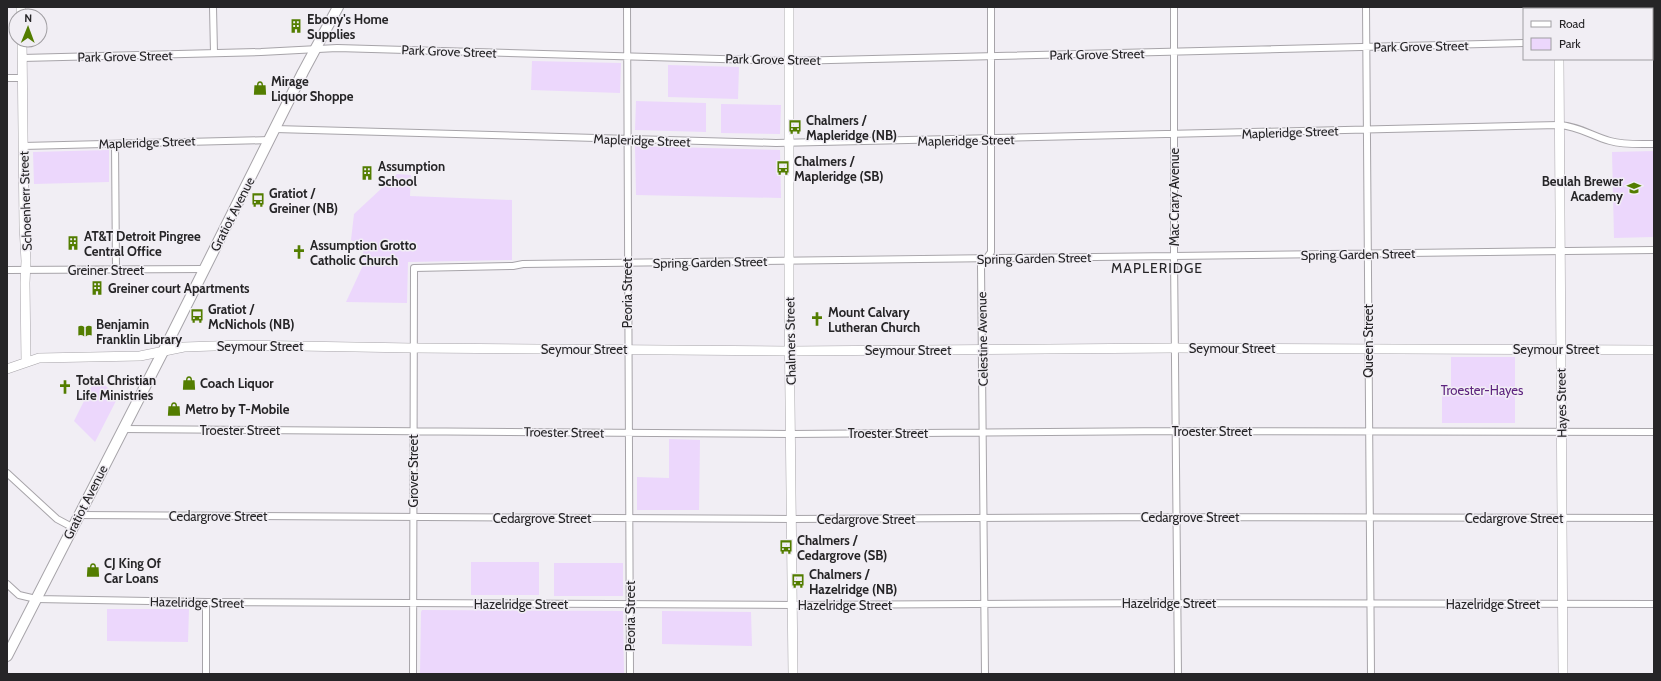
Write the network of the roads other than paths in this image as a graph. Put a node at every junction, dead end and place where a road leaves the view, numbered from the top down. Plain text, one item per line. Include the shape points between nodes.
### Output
1 (213, 7) edge
2 (338, 7) edge
3 (627, 7) edge
4 (789, 7) edge
5 (991, 7) edge
6 (1174, 7) edge
7 (1366, 7) edge
8 (1523, 43) edge
9 (1366, 47) junction
10 (22, 48) edge
11 (316, 50) junction
12 (1174, 52) junction
13 (214, 53) junction
14 (627, 57) junction
15 (991, 57) junction
16 (22, 58) junction
17 (1559, 60) edge
18 (789, 61) junction
19 (7, 78) edge
20 (22, 78) junction
21 (1559, 125) junction
22 (276, 129) junction
23 (1366, 130) junction
24 (1174, 135) junction
25 (627, 139) junction
26 (991, 139) junction
27 (270, 140) junction
28 (789, 143) junction
29 (115, 144) junction
30 (1654, 144) edge
31 (23, 146) junction
32 (1654, 250) edge
33 (1560, 251) junction
34 (1367, 254) junction
35 (1174, 256) junction
36 (986, 259) junction
37 (789, 261) junction
38 (627, 263) junction
39 (414, 268) joint
40 (204, 269) junction
41 (7, 270) edge
42 (25, 270) junction
43 (116, 270) junction
44 (413, 348) junction
45 (1175, 348) junction
46 (1368, 349) junction
47 (1560, 349) junction
48 (628, 350) junction
49 (982, 350) junction
50 (1654, 350) edge
51 (162, 351) junction
52 (790, 351) junction
53 (26, 362) junction
54 (7, 369) edge
55 (122, 429) junction
56 (413, 431) junction
57 (1176, 431) junction
58 (982, 432) junction
59 (1368, 432) junction
60 (1561, 432) junction
61 (1654, 432) edge
62 (628, 433) junction
63 (790, 434) junction
64 (7, 473) edge
65 (78, 515) junction
66 (413, 517) junction
67 (1177, 517) junction
68 (1369, 517) junction
69 (629, 518) junction
70 (983, 518) junction
71 (1562, 518) junction
72 (1654, 518) edge
73 (791, 519) junction
74 (72, 527) junction
75 (7, 584) edge
76 (36, 599) junction
77 (206, 602) junction
78 (413, 603) junction
79 (1178, 603) junction
80 (1370, 603) junction
81 (984, 604) junction
82 (1563, 604) junction
83 (1654, 604) edge
84 (630, 605) junction
85 (792, 605) junction
86 (7, 656) edge
87 (206, 674) edge
88 (413, 674) edge
89 (630, 674) edge
90 (793, 674) edge
91 (985, 674) edge
92 (1178, 674) edge
93 (1371, 674) edge
94 (1563, 674) edge

1 - 13 street
2 - 11 main road, Gratiot Avenue
3 - 14 street, Peoria Street
4 - 18 street, Chalmers Street
5 - 15 street, Celestine Avenue
6 - 12 street, Mac Crary Avenue
7 - 9 street, Queen Street
8 - 9 street, Park Grove Street
9 - 12 street, Park Grove Street
9 - 23 street, Queen Street
10 - 16 street, Schoenherr Street
11 - 13 street, Park Grove Street
11 - 14 street, Park Grove Street via 337,48
11 - 22 main road, Gratiot Avenue
12 - 15 street, Park Grove Street
12 - 24 street, Mac Crary Avenue
13 - 16 street, Park Grove Street
14 - 18 street, Park Grove Street
14 - 25 street, Peoria Street
15 - 18 street, Park Grove Street
15 - 26 street, Celestine Avenue
16 - 20 street, Schoenherr Street
17 - 21 street, Hayes Street
18 - 28 street, Chalmers Street
19 - 20 street
20 - 31 street, Schoenherr Street
21 - 23 street, Mapleridge Street
21 - 30 street, Mapleridge Street via 1578,128 1612,142
21 - 33 street, Hayes Street
22 - 25 street, Mapleridge Street
22 - 27 main road, Gratiot Avenue
23 - 24 street, Mapleridge Street
23 - 34 street, Queen Street
24 - 26 street, Mapleridge Street
24 - 35 street, Mac Crary Avenue
25 - 28 street, Mapleridge Street
25 - 38 street, Peoria Street
26 - 28 street, Mapleridge Street
26 - 36 street, Celestine Avenue via 991,252
27 - 29 street, Mapleridge Street
27 - 40 main road, Gratiot Avenue
28 - 37 street, Chalmers Street
29 - 31 street, Mapleridge Street
29 - 43 street
31 - 42 street, Schoenherr Street
32 - 33 street, Spring Garden Street
33 - 34 street, Spring Garden Street
33 - 47 street, Hayes Street
34 - 35 street, Spring Garden Street
34 - 46 street, Queen Street
35 - 36 street, Spring Garden Street
35 - 45 street, Mac Crary Avenue
36 - 37 street, Spring Garden Street
36 - 49 street, Celestine Avenue via 981,266
37 - 38 street, Spring Garden Street
37 - 52 street, Chalmers Street
38 - 39 street, Spring Garden Street
38 - 48 street, Peoria Street
39 - 44 street, Grover Street
40 - 43 street, Greiner Street
40 - 51 main road, Gratiot Avenue
41 - 42 street, Greiner Street
42 - 43 street, Greiner Street
42 - 53 street, Schoenherr Street
44 - 48 street, Seymour Street
44 - 51 street, Seymour Street via 243,345 184,347
44 - 56 street, Grover Street
45 - 46 street, Seymour Street
45 - 49 street, Seymour Street
45 - 57 street, Mac Crary Avenue
46 - 47 street, Seymour Street
46 - 59 street, Queen Street
47 - 50 street, Seymour Street
47 - 60 street, Hayes Street
48 - 52 street, Seymour Street
48 - 62 street, Peoria Street
49 - 52 street, Seymour Street
49 - 58 street, Celestine Avenue
51 - 53 street, Seymour Street via 140,356 39,358
51 - 55 main road, Gratiot Avenue
52 - 63 street, Chalmers Street
53 - 54 street, Seymour Street
55 - 56 street, Troester Street
55 - 65 main road, Gratiot Avenue
56 - 62 street, Troester Street
56 - 66 street, Grover Street
57 - 58 street, Troester Street
57 - 59 street, Troester Street
57 - 67 street, Mac Crary Avenue
58 - 63 street, Troester Street
58 - 70 street, Celestine Avenue
59 - 60 street, Troester Street
59 - 68 street, Queen Street
60 - 61 street, Troester Street
60 - 71 street, Hayes Street
62 - 63 street, Troester Street
62 - 69 street, Peoria Street
63 - 73 street, Chalmers Street
64 - 74 street via 57,519
65 - 66 street, Cedargrove Street
65 - 74 main road, Gratiot Avenue
66 - 69 street, Cedargrove Street
66 - 78 street, Grover Street
67 - 68 street, Cedargrove Street
67 - 70 street, Cedargrove Street
67 - 79 street, Mac Crary Avenue
68 - 71 street, Cedargrove Street
68 - 80 street, Queen Street
69 - 73 street, Cedargrove Street
69 - 84 street, Peoria Street
70 - 73 street, Cedargrove Street
70 - 81 street, Celestine Avenue
71 - 72 street, Cedargrove Street
71 - 82 street, Hayes Street
73 - 85 street, Chalmers Street
74 - 76 main road, Gratiot Avenue
75 - 76 street, Hazelridge Street via 18,595
76 - 77 street, Hazelridge Street
76 - 86 main road, Gratiot Avenue
77 - 78 street, Hazelridge Street
77 - 87 street
78 - 84 street, Hazelridge Street
78 - 88 street, Grover Street
79 - 80 street, Hazelridge Street
79 - 81 street, Hazelridge Street
79 - 92 street, Mac Crary Avenue
80 - 82 street, Hazelridge Street
80 - 93 street, Queen Street
81 - 85 street, Hazelridge Street
81 - 91 street, Celestine Avenue
82 - 83 street, Hazelridge Street
82 - 94 street, Hayes Street
84 - 85 street, Hazelridge Street
84 - 89 street, Peoria Street
85 - 90 street, Chalmers Street

